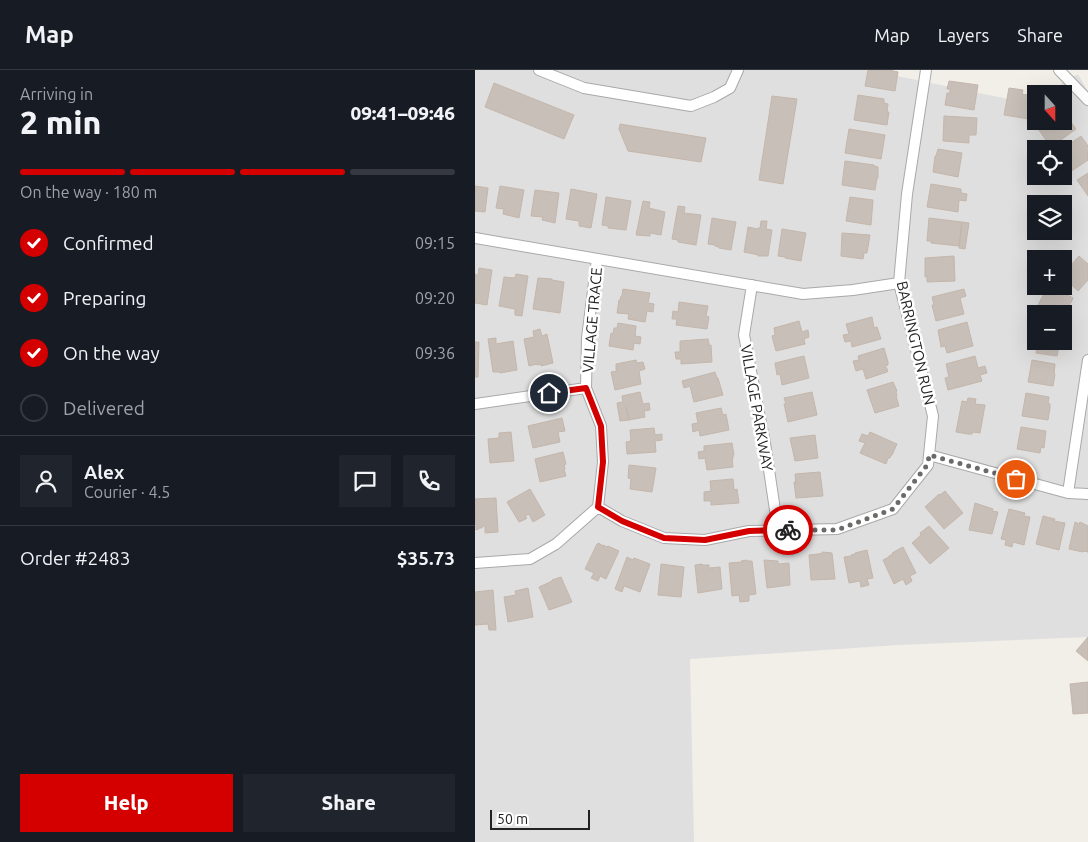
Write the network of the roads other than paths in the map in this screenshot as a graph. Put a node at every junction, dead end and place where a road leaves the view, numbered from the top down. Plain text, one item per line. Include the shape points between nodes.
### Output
1 (539, 70) edge
2 (738, 70) edge
3 (926, 70) edge
4 (1059, 70) edge
5 (1088, 100) edge
6 (475, 238) edge
7 (597, 258) junction
8 (899, 283) junction
9 (752, 285) junction
10 (1088, 360) edge
11 (586, 388) junction
12 (475, 404) edge
13 (929, 455) junction
14 (1068, 493) junction
15 (1088, 494) edge
16 (598, 507) junction
17 (778, 530) junction
18 (475, 563) edge

1 - 2 street via 584,88 691,106 730,88
3 - 8 street, BARRINGTON RUN via 907,194
4 - 5 street
6 - 7 street, VILLAGE TRACE
7 - 9 street, VILLAGE TRACE
7 - 11 street, VILLAGE TRACE via 587,338
8 - 9 street, VILLAGE TRACE via 803,294
8 - 13 street, BARRINGTON RUN via 933,416
9 - 17 street, VILLAGE PARKWAY via 743,335 765,443
10 - 14 street
11 - 12 street
11 - 16 street, VILLAGE TRACE via 601,426 603,462
13 - 14 street
13 - 17 street, BARRINGTON RUN via 928,464 893,509 837,530
14 - 15 street
16 - 17 street, BARRINGTON RUN via 664,538 705,540 749,531
16 - 18 street via 557,544 530,559

